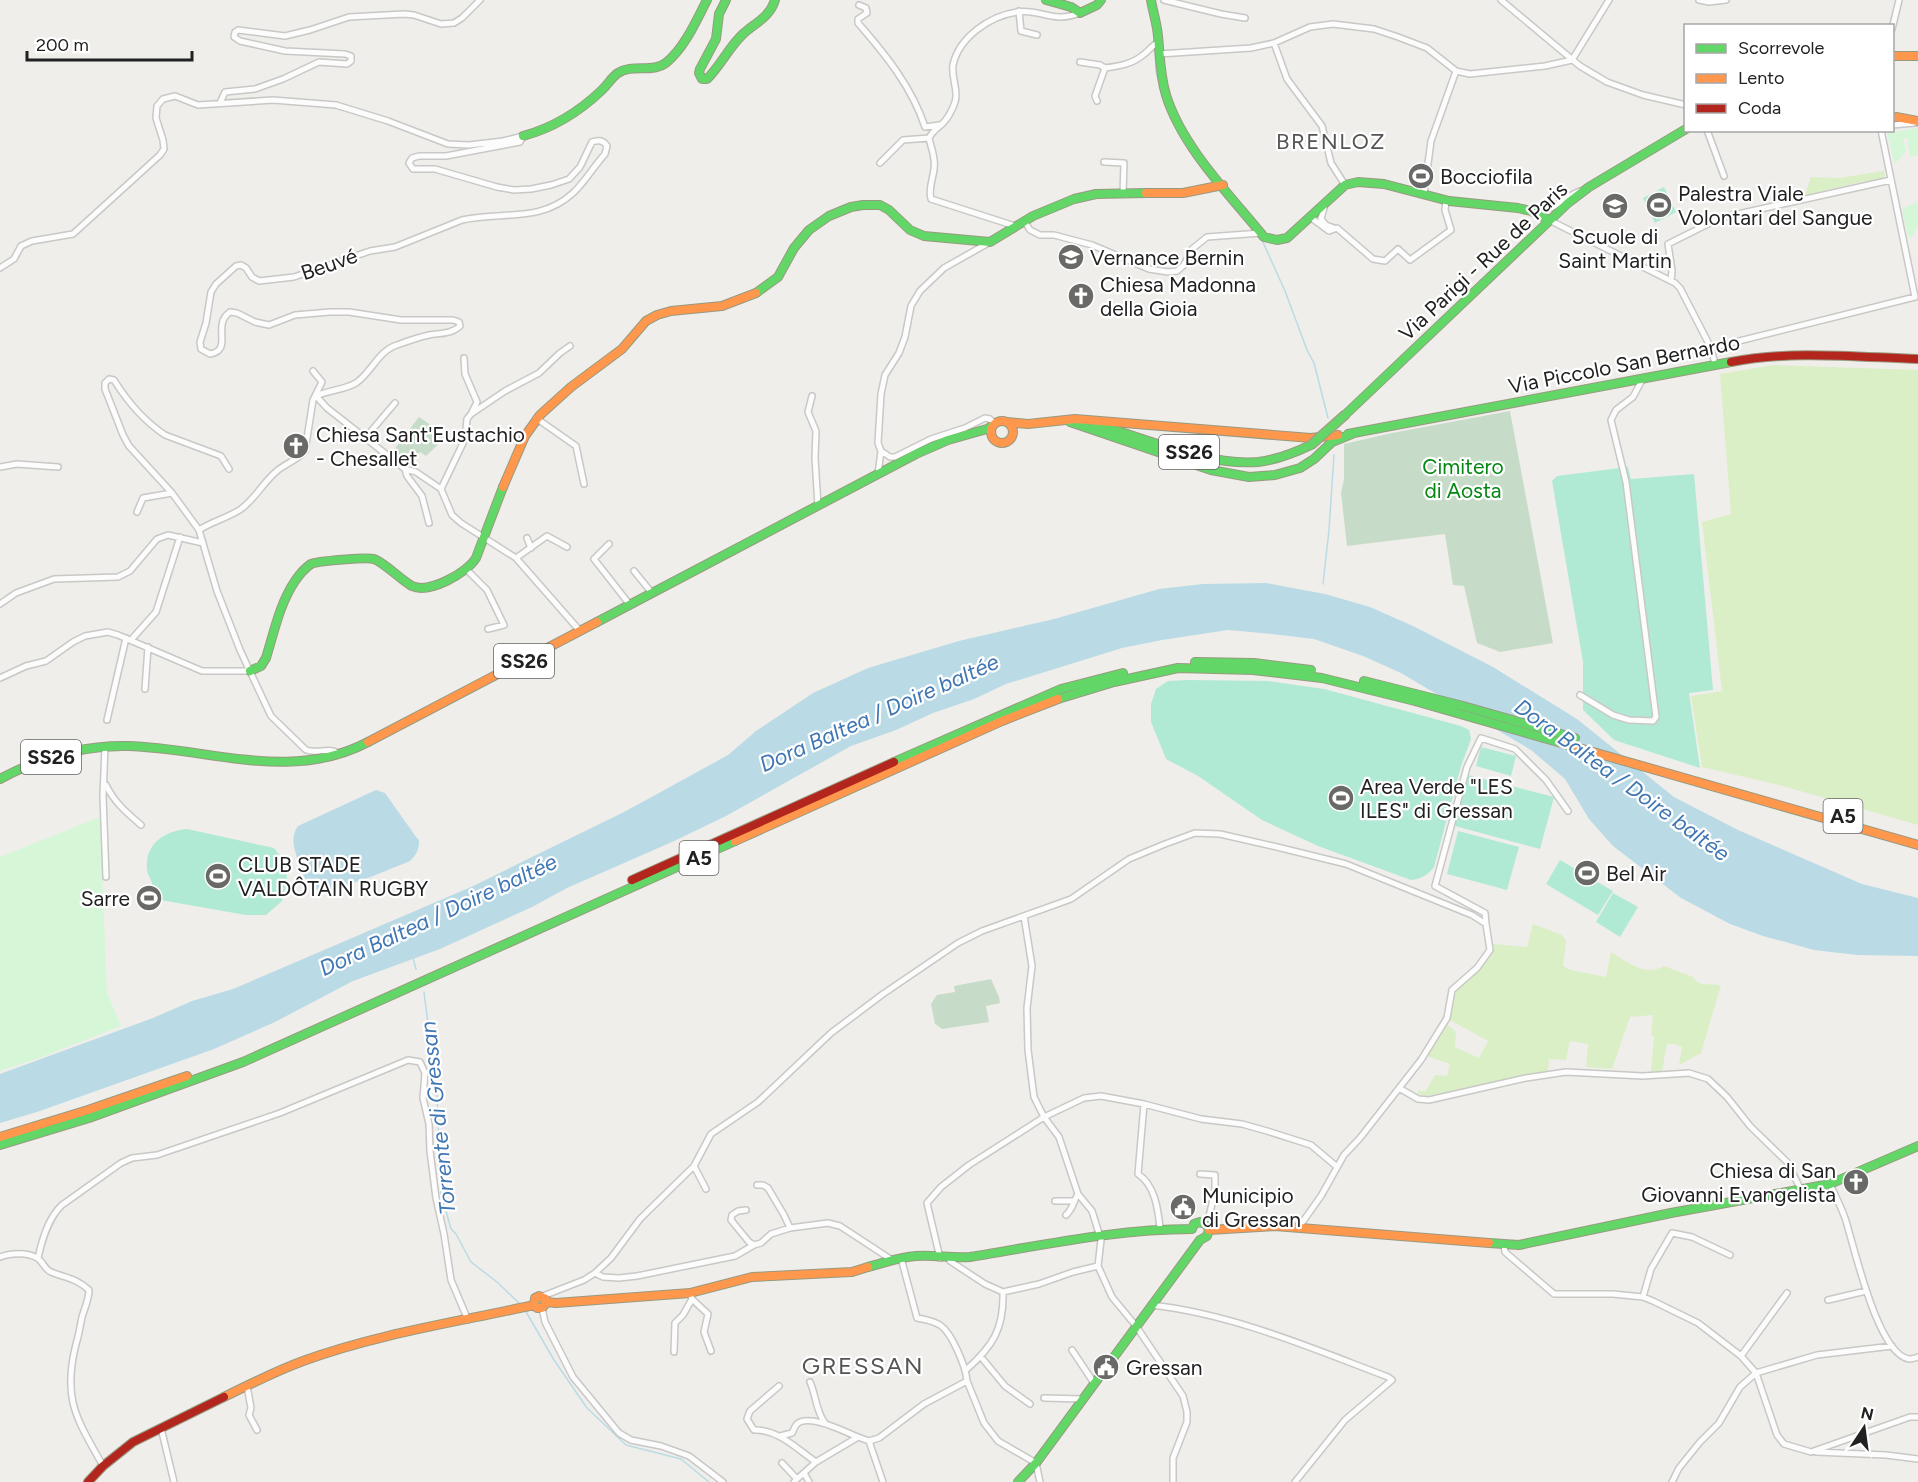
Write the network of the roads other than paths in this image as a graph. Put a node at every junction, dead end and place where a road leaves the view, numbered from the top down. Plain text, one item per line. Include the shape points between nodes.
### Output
1 (480, 0) edge
2 (707, 0) edge
3 (726, 0) edge
4 (775, 0) edge
5 (1046, 0) edge
6 (1101, 0) edge
7 (1151, 0) edge
8 (1164, 0) edge
9 (1501, 0) edge
10 (1610, 0) edge
11 (1699, 0) edge
12 (1725, 0) edge
13 (1899, 0) edge
14 (859, 5) dead end
15 (1019, 11) junction
16 (1080, 13) junction
17 (1245, 18) dead end
18 (1894, 24) edge
19 (1037, 35) dead end
20 (1157, 43) junction
21 (1274, 44) junction
22 (1159, 54) junction
23 (1894, 56) edge
24 (1918, 56) edge
25 (1572, 60) junction
26 (1080, 62) dead end
27 (1105, 68) junction
28 (1456, 71) junction
29 (1097, 101) dead end
30 (220, 103) junction
31 (1684, 105) edge
32 (1894, 119) edge
33 (1918, 121) edge
34 (943, 123) junction
35 (1684, 130) edge
36 (1708, 132) edge
37 (1882, 132) edge
38 (523, 136) junction
39 (928, 138) junction
40 (1104, 162) dead end
41 (880, 163) dead end
42 (1724, 176) dead end
43 (1891, 180) junction
44 (1345, 185) junction
45 (1221, 186) junction
46 (1589, 187) junction
47 (1123, 194) junction
48 (1424, 194) junction
49 (1446, 201) junction
50 (1325, 202) junction
51 (1532, 211) junction
52 (1310, 217) junction
53 (1549, 220) junction
54 (1025, 222) junction
55 (1015, 226) junction
56 (1338, 228) junction
57 (1261, 233) junction
58 (990, 242) junction
59 (0, 268) edge
60 (1671, 281) junction
61 (570, 346) dead end
62 (1711, 348) junction
63 (464, 358) dead end
64 (1918, 359) edge
65 (1714, 364) junction
66 (314, 371) dead end
67 (1643, 378) junction
68 (316, 396) junction
69 (812, 396) dead end
70 (395, 403) dead end
71 (471, 414) junction
72 (536, 418) junction
73 (1063, 420) junction
74 (1007, 422) junction
75 (1028, 424) junction
76 (993, 425) junction
77 (1354, 433) junction
78 (972, 434) junction
79 (1012, 435) junction
80 (366, 437) junction
81 (1323, 437) junction
82 (993, 438) junction
83 (1327, 447) junction
84 (881, 451) junction
85 (0, 467) edge
86 (58, 467) dead end
87 (229, 469) dead end
88 (405, 469) junction
89 (878, 474) junction
90 (584, 484) dead end
91 (441, 489) junction
92 (172, 494) junction
93 (818, 506) junction
94 (137, 512) dead end
95 (429, 523) dead end
96 (199, 530) junction
97 (180, 537) junction
98 (485, 537) junction
99 (527, 538) dead end
100 (203, 543) junction
101 (609, 544) dead end
102 (567, 547) dead end
103 (531, 548) junction
104 (516, 558) junction
105 (467, 570) junction
106 (634, 571) dead end
107 (652, 593) junction
108 (0, 604) edge
109 (630, 605) junction
110 (488, 629) dead end
111 (580, 631) junction
112 (128, 639) junction
113 (148, 647) junction
114 (250, 671) junction
115 (0, 678) edge
116 (145, 688) dead end
117 (1580, 695) dead end
118 (107, 720) dead end
119 (105, 747) junction
120 (340, 754) junction
121 (0, 779) edge
122 (105, 783) junction
123 (1768, 798) junction
124 (1568, 812) dead end
125 (141, 825) dead end
126 (1918, 837) edge
127 (1918, 844) edge
128 (106, 877) dead end
129 (1024, 916) junction
130 (1486, 924) junction
131 (1399, 1088) junction
132 (1144, 1104) junction
133 (1044, 1117) junction
134 (0, 1137) edge
135 (0, 1145) edge
136 (1918, 1146) edge
137 (694, 1166) junction
138 (1336, 1166) junction
139 (1200, 1174) dead end
140 (1830, 1184) junction
141 (757, 1185) dead end
142 (706, 1189) dead end
143 (1801, 1190) junction
144 (1078, 1194) junction
145 (1055, 1201) dead end
146 (1073, 1201) junction
147 (746, 1210) dead end
148 (1066, 1215) dead end
149 (1208, 1227) junction
150 (1299, 1227) junction
151 (790, 1228) junction
152 (1160, 1228) junction
153 (1192, 1229) junction
154 (1100, 1236) junction
155 (1200, 1240) junction
156 (754, 1245) junction
157 (1504, 1245) junction
158 (1730, 1255) dead end
159 (0, 1257) edge
160 (38, 1258) junction
161 (944, 1258) junction
162 (897, 1259) junction
163 (1098, 1266) junction
164 (595, 1273) junction
165 (1003, 1292) junction
166 (1866, 1292) junction
167 (1786, 1293) dead end
168 (691, 1296) junction
169 (1643, 1297) junction
170 (1828, 1300) dead end
171 (541, 1303) junction
172 (1151, 1305) junction
173 (468, 1320) junction
174 (1136, 1326) junction
175 (1892, 1346) junction
176 (1072, 1350) dead end
177 (711, 1351) dead end
178 (674, 1352) dead end
179 (1741, 1356) junction
180 (981, 1357) junction
181 (1918, 1358) edge
182 (966, 1370) junction
183 (1756, 1374) junction
184 (967, 1381) junction
185 (810, 1382) dead end
186 (1094, 1383) junction
187 (248, 1386) junction
188 (778, 1386) dead end
189 (1044, 1398) dead end
190 (1082, 1399) junction
191 (1030, 1404) dead end
192 (1918, 1417) edge
193 (825, 1423) junction
194 (161, 1428) junction
195 (257, 1430) dead end
196 (780, 1436) junction
197 (858, 1437) junction
198 (869, 1442) junction
199 (1811, 1452) junction
200 (1918, 1459) edge
201 (782, 1462) dead end
202 (816, 1462) junction
203 (1036, 1462) junction
204 (103, 1467) junction
205 (804, 1473) junction
206 (796, 1480) edge
207 (88, 1482) edge
208 (174, 1482) edge
209 (723, 1482) edge
210 (808, 1482) edge
211 (883, 1482) edge
212 (1018, 1482) edge
213 (1040, 1482) edge
214 (1173, 1482) edge
215 (1295, 1482) edge
216 (1671, 1482) edge

1 - 30 street via 454,23 441,24 404,14 350,17 285,36 238,30 234,37 240,41 285,51 345,54 351,56 351,61 311,64 255,89 225,92
2 - 38 main road via 665,63 622,70 566,117
3 - 4 main road via 719,14 716,39 699,73 702,79 714,72 740,37 771,12
5 - 16 main road
6 - 16 main road
7 - 20 main road
8 - 17 street
9 - 25 street
10 - 25 street
11 - 12 street
13 - 18 street
14 - 34 street via 867,13 858,23 896,69 925,127
15 - 16 street via 1056,18
15 - 19 street via 1021,31
15 - 34 street via 1002,15 968,39 954,64 956,98
20 - 22 main road
20 - 27 street via 1131,64
21 - 22 street
21 - 28 street via 1318,25 1374,30 1427,48
21 - 44 street via 1287,79 1322,126 1331,163
22 - 45 main road via 1174,119
23 - 24 main road
25 - 28 street via 1470,74
25 - 31 street via 1607,82
26 - 27 street
27 - 29 street via 1095,96
28 - 48 street via 1431,141
30 - 38 street via 273,100 336,105 448,144 469,145
30 - 59 street via 198,105 174,96 163,99 156,118 164,149 160,155 73,234 21,246 14,259
32 - 33 main road
34 - 39 street
35 - 46 main road, Via Parigi - Rue de Paris / SS26
36 - 42 street
37 - 43 street
38 - 68 street, Beuvé via 520,142 446,156 418,156 409,163 413,169 435,169 497,188 522,189 569,179 580,167 592,142 598,140 607,146 605,154 571,195 542,212 462,220 395,247 370,250 274,281 259,281 246,268 236,266 216,284 200,342 201,349 210,354 220,349 221,323 230,312 269,325 302,314 350,312 387,319 453,320 460,324 456,330 387,349 356,383
39 - 41 street via 903,140
39 - 55 street via 935,167 931,200
40 - 47 street via 1124,163
43 - 60 street via 1720,218 1668,244
43 - 62 street via 1916,297
44 - 48 main road via 1367,181
44 - 50 main road
45 - 47 main road via 1183,193
45 - 57 main road
46 - 51 street via 1544,212
46 - 53 main road, Via Parigi - Rue de Paris / SS26
47 - 54 main road via 1085,195
48 - 49 main road
49 - 51 main road
49 - 56 street via 1451,230 1410,260 1398,249 1384,261 1373,259
50 - 52 main road
50 - 56 street via 1321,219 1331,228
51 - 53 main road
52 - 56 street via 1329,231
52 - 57 main road via 1287,238 1269,238
53 - 60 street
53 - 73 main road, Via Parigi - Rue de Paris / SS26, bridge via 1346,414 1311,445 1280,459 1239,463 1206,457 1114,428
54 - 55 main road
54 - 57 street via 1040,235 1092,244 1149,269 1168,272 1184,265 1202,239
55 - 58 main road
58 - 72 main road via 911,231 881,205 842,211 806,232 783,272 753,296 715,308 675,310 651,317 622,348
58 - 84 street via 945,268 920,291 911,306 905,337 885,375 881,394
60 - 62 street via 1680,288
61 - 71 street via 539,373
62 - 65 street
63 - 71 street via 465,374 477,402
64 - 65 main road, Via Piccolo San Bernardo via 1775,356
65 - 67 main road, Via Piccolo San Bernardo
66 - 68 street via 322,382
67 - 77 main road, Via Piccolo San Bernardo
67 - 117 street via 1633,397 1616,410 1611,420 1626,482 1656,717 1629,720
68 - 80 street
68 - 96 street via 305,451 300,457 278,471 241,509
69 - 93 street via 808,412 816,431
70 - 80 street
71 - 91 street via 466,419 465,439
72 - 90 street via 576,446
72 - 98 main road via 516,455
73 - 75 main road, SS26
73 - 81 main road, Via Piccolo San Bernardo
73 - 83 main road via 1211,470 1251,478 1300,468
74 - 75 main road, SS26
74 - 76 main road, SS26
74 - 79 main road
75 - 79 main road, SS26
76 - 78 main road, SS26
76 - 82 main road
76 - 84 street via 990,419 982,419 895,457
77 - 81 main road, Via Piccolo San Bernardo
77 - 83 main road
78 - 82 main road, SS26
78 - 89 main road, SS26 via 933,446
79 - 82 main road, SS26 via 1003,442
80 - 88 street
81 - 83 main road
84 - 89 street
85 - 86 street
87 - 92 street via 221,456 156,429 109,379 105,389 129,446
88 - 91 street
88 - 95 street via 422,496
89 - 93 main road, SS26
91 - 98 street via 452,515
92 - 94 street via 143,498
92 - 96 street
93 - 107 main road, SS26
96 - 100 street
97 - 100 street
97 - 108 street via 168,535 157,539 130,571 118,577 54,579 16,592
97 - 112 street via 156,612
98 - 104 street
98 - 105 main road
99 - 103 street
100 - 114 street via 217,591
101 - 109 street via 594,559
102 - 103 street via 547,536
103 - 104 street
104 - 111 street
105 - 110 street via 487,590 504,625
105 - 114 main road via 422,588 414,587 374,559 318,561 309,565 283,604 266,658 261,666
106 - 107 street
107 - 109 main road, SS26
109 - 111 main road, SS26
111 - 120 main road, SS26 via 378,738
112 - 113 street
112 - 115 street via 108,632 85,636 46,662
112 - 118 street
113 - 114 street via 202,671
113 - 116 street
114 - 120 street via 271,717 298,744 311,752 334,750
119 - 120 main road, SS26 via 146,747 274,762
119 - 121 main road, SS26 via 51,757
119 - 122 street
122 - 125 street via 112,797
122 - 128 street
123 - 126 main road, A5
123 - 127 main road, A5
123 - 134 main road, A5 via 1397,688 1325,672 1287,666 1177,662 1109,675 1061,689 996,716 249,1052
123 - 135 main road, A5 via 1322,678 1253,670 1179,668 1068,695 1002,721 243,1062 89,1118
124 - 130 street via 1546,780 1515,749 1481,738 1467,767 1436,886 1485,913
129 - 130 street via 1071,899 1130,859 1195,833 1220,834 1346,864
129 - 133 street via 1032,966 1028,1050 1034,1097
129 - 137 street via 958,943 839,1026 758,1102 711,1134
130 - 131 street via 1490,950 1452,990 1447,1018
131 - 138 street
131 - 143 street via 1418,1099 1429,1100 1566,1072 1643,1076 1689,1073 1708,1079 1727,1097 1787,1162
132 - 133 street via 1101,1096 1084,1098
132 - 138 street via 1202,1119 1242,1124 1311,1145
132 - 152 street via 1138,1174 1158,1204
133 - 144 street via 1059,1137
133 - 161 street via 969,1165 927,1203
136 - 140 main road
137 - 142 street
137 - 164 street via 640,1219
138 - 150 street
139 - 149 street via 1215,1175
140 - 143 main road
140 - 166 street via 1845,1219
141 - 151 street via 768,1188
143 - 157 main road
144 - 146 street
144 - 154 street via 1092,1211
145 - 146 street
146 - 148 street
147 - 156 street via 738,1211 731,1220
149 - 150 main road
149 - 153 main road via 1197,1222
149 - 155 main road via 1206,1238
150 - 157 main road
151 - 156 street
151 - 162 street via 828,1223 840,1226
152 - 153 main road
152 - 154 main road
153 - 155 main road via 1193,1236
154 - 161 main road
154 - 163 street
155 - 172 main road
156 - 164 street via 735,1256 658,1272 619,1278
157 - 169 street via 1505,1252 1554,1294
158 - 169 street via 1692,1237 1672,1233 1651,1269
159 - 160 street via 21,1254
160 - 173 street via 54,1212 121,1163 157,1155 280,1113 408,1060 420,1062 425,1073 423,1098 436,1198 451,1280
160 - 204 street via 48,1271 79,1281 89,1290 70,1368 70,1385 74,1410
161 - 162 main road
161 - 165 street
162 - 168 main road via 852,1272 752,1277
162 - 182 street via 917,1318 942,1326
163 - 165 street
163 - 174 street via 1112,1297
164 - 171 street
165 - 180 street via 1000,1328
166 - 170 street
166 - 175 street
167 - 179 street
168 - 171 main road
168 - 177 street via 708,1314 704,1332
168 - 178 street via 675,1323
169 - 179 street via 1698,1323
171 - 173 main road
171 - 209 street via 545,1322 573,1377 619,1433 689,1456
172 - 174 main road
172 - 215 street via 1222,1318 1392,1380 1345,1420
173 - 187 main road via 314,1357
174 - 186 main road
174 - 214 street via 1185,1403 1187,1422 1173,1458
175 - 181 street via 1903,1357
175 - 183 street via 1817,1355
176 - 186 street
179 - 183 street
180 - 182 street
180 - 191 street via 1005,1386
182 - 184 street
183 - 199 street via 1777,1436 1784,1444
183 - 216 street via 1740,1387 1719,1423
184 - 198 street via 924,1404
184 - 203 street via 984,1423 998,1441
185 - 193 street via 819,1416
186 - 190 main road
187 - 194 main road
187 - 195 street via 249,1415
188 - 196 street via 750,1411 747,1419 754,1430 766,1429
189 - 190 street
190 - 203 main road
192 - 199 street
193 - 196 street via 805,1420 792,1433
193 - 197 street
194 - 204 main road via 133,1442
194 - 208 street
196 - 202 street
197 - 198 street
197 - 202 street
198 - 211 street
199 - 200 street
201 - 206 street
202 - 205 street
203 - 212 main road
203 - 213 street
204 - 207 main road
205 - 206 street
205 - 210 street

